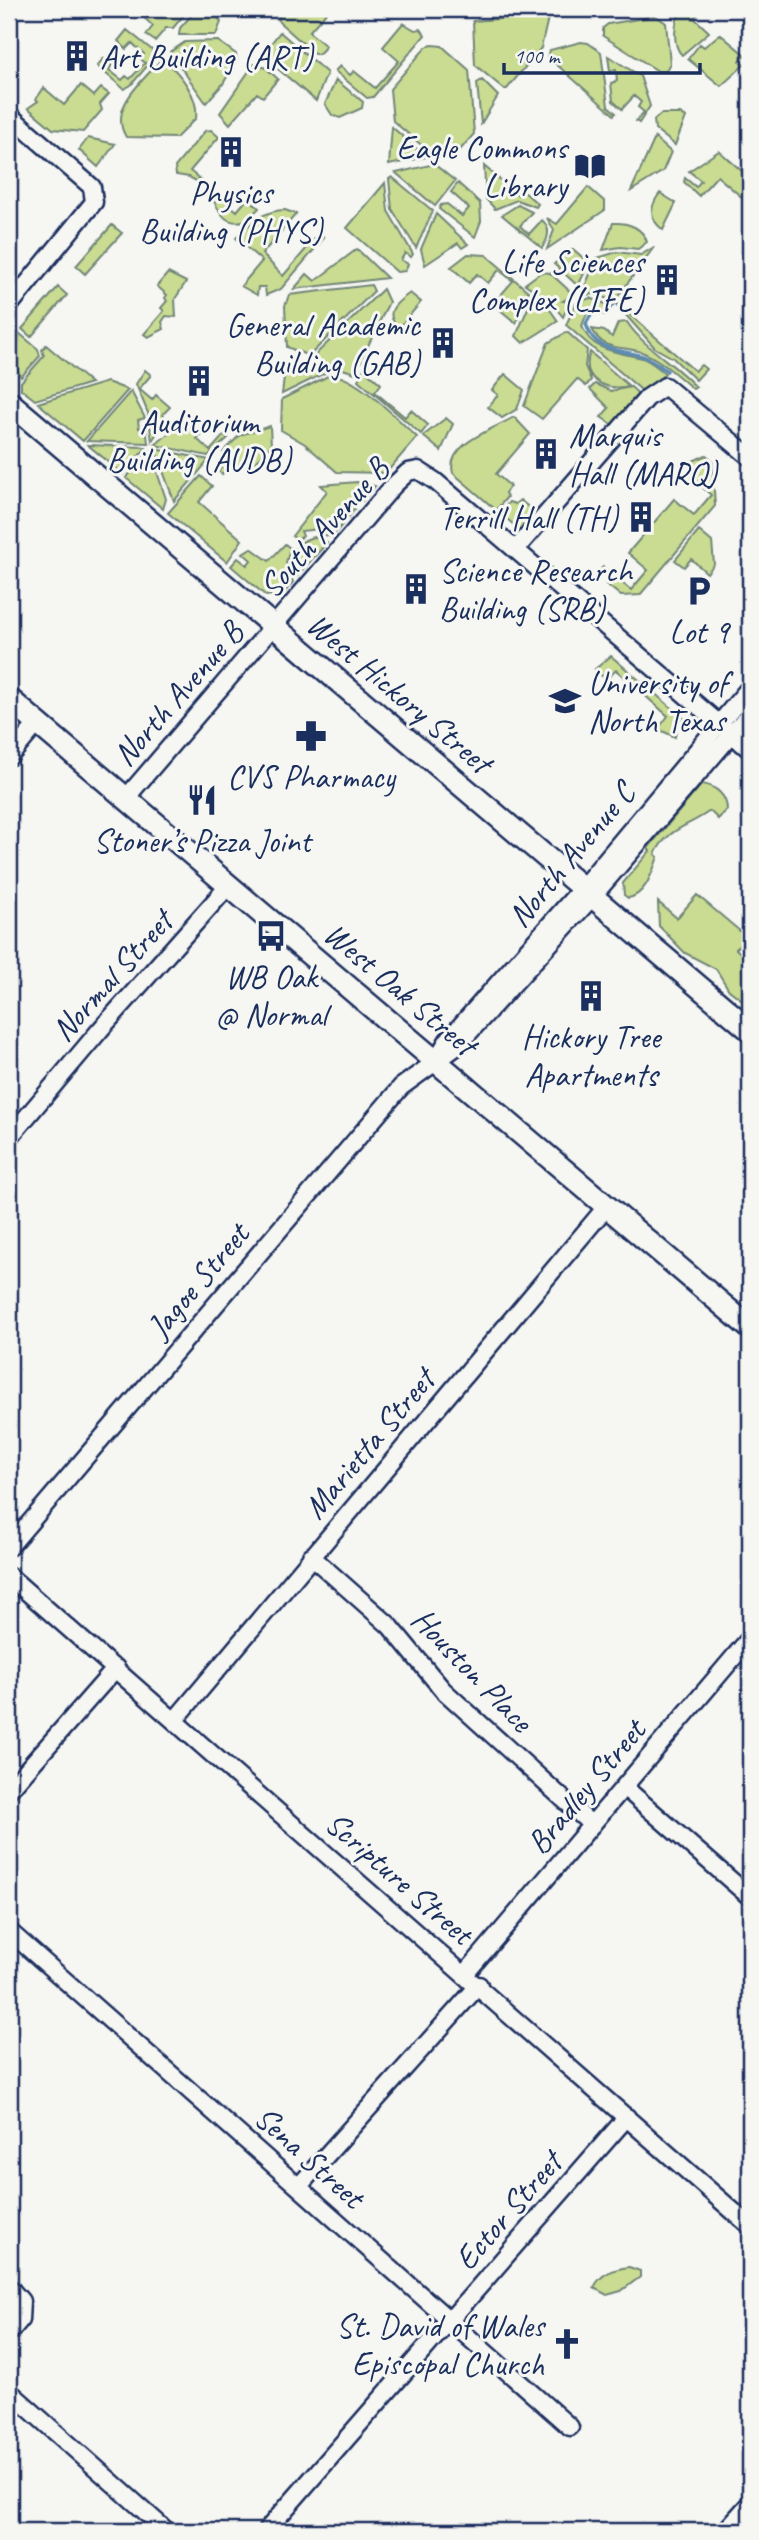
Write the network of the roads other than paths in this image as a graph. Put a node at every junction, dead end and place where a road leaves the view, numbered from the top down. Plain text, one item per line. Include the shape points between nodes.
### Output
1 (9, 115) edge
2 (9, 306) edge
3 (9, 402) edge
4 (750, 457) edge
5 (516, 549) junction
6 (274, 626) junction
7 (750, 687) edge
8 (9, 699) edge
9 (750, 713) edge
10 (38, 723) junction
11 (726, 728) junction
12 (750, 750) edge
13 (9, 757) edge
14 (126, 798) junction
15 (230, 884) junction
16 (588, 892) junction
17 (750, 1030) edge
18 (437, 1060) junction
19 (9, 1138) edge
20 (607, 1206) junction
21 (750, 1328) edge
22 (9, 1547) edge
23 (311, 1556) junction
24 (9, 1576) edge
25 (750, 1638) edge
26 (116, 1668) junction
27 (175, 1720) junction
28 (624, 1787) junction
29 (9, 1790) edge
30 (592, 1825) junction
31 (750, 1897) edge
32 (9, 1931) edge
33 (466, 1973) junction
34 (479, 1985) junction
35 (627, 2117) junction
36 (299, 2186) junction
37 (750, 2226) edge
38 (9, 2287) edge
39 (450, 2321) junction
40 (9, 2333) edge
41 (9, 2391) edge
42 (570, 2427) dead end
43 (750, 2502) edge
44 (167, 2531) edge
45 (266, 2531) edge
46 (725, 2531) edge

1 - 2 street via 92,187 94,202
3 - 6 main road, West Hickory Street
4 - 5 street via 665,386 647,398
5 - 6 street, South Avenue B via 418,470 408,472
5 - 11 street
6 - 14 street, North Avenue B
6 - 16 main road, West Hickory Street
7 - 11 street, North Avenue C
8 - 10 main road, West Oak Street
9 - 11 street
10 - 13 street
10 - 14 main road, West Oak Street
11 - 12 street
11 - 16 street, North Avenue C
14 - 15 main road, West Oak Street
15 - 18 main road, West Oak Street
15 - 19 street, Normal Street
16 - 17 main road, West Hickory Street
16 - 18 street, North Avenue C via 448,1040
18 - 20 main road, West Oak Street
18 - 22 street, Jagoe Street via 401,1087
20 - 21 main road, West Oak Street
20 - 23 street, Marietta Street
23 - 27 street, Marietta Street
23 - 30 street, Houston Place via 382,1618 443,1690
24 - 26 street, Scripture Street
25 - 28 street, Bradley Street
26 - 27 street, Scripture Street
26 - 29 street
27 - 33 street, Scripture Street
28 - 30 street, Bradley Street
28 - 31 street
30 - 33 street, Bradley Street
32 - 36 street, Sena Street
33 - 34 street, Scripture Street
34 - 35 street, Scripture Street
34 - 36 street
35 - 37 street, Scripture Street
35 - 39 street, Ector Street
36 - 39 street, Sena Street
38 - 40 street via 21,2301 20,2320
39 - 42 street, Sena Street
39 - 45 street, Ector Street
41 - 44 street
43 - 46 street

